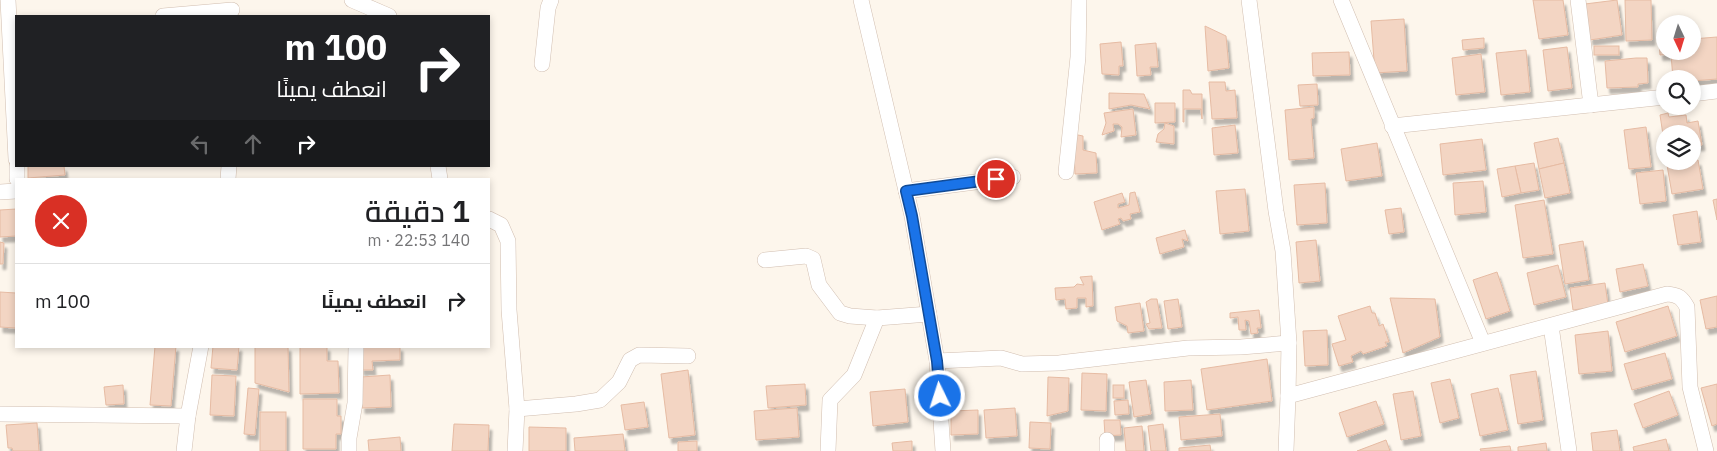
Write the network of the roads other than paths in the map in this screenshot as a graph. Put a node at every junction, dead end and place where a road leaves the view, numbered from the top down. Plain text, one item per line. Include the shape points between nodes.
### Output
1 (8, 0) edge
2 (352, 0) edge
3 (551, 0) edge
4 (861, 0) edge
5 (1079, 0) edge
6 (1249, 0) edge
7 (1341, 0) edge
8 (1578, 0) edge
9 (232, 9) edge
10 (173, 15) edge
11 (387, 15) edge
12 (9, 31) edge
13 (542, 64) dead end
14 (1717, 92) edge
15 (1701, 93) edge
16 (1656, 98) edge
17 (1591, 105) junction
18 (1392, 126) junction
19 (15, 140) edge
20 (1066, 172) dead end
21 (1013, 177) dead end
22 (15, 191) edge
23 (906, 191) junction
24 (0, 192) edge
25 (490, 220) edge
26 (765, 260) dead end
27 (929, 314) junction
28 (877, 318) junction
29 (1551, 326) junction
30 (1289, 343) junction
31 (1483, 343) junction
32 (202, 348) edge
33 (356, 348) edge
34 (688, 356) dead end
35 (937, 361) junction
36 (1288, 396) junction
37 (517, 409) junction
38 (0, 414) edge
39 (188, 416) junction
40 (184, 451) edge
41 (350, 451) edge
42 (515, 451) edge
43 (828, 451) edge
44 (943, 451) edge
45 (1286, 451) edge
46 (1569, 451) edge
47 (1706, 451) edge

1 - 12 street
2 - 11 street
3 - 13 street
4 - 23 street
5 - 20 street via 1078,57
6 - 30 street via 1283,250
7 - 18 street
8 - 17 street
9 - 10 street
12 - 19 street
14 - 15 street
16 - 17 street
17 - 18 street
18 - 31 street
21 - 23 street
22 - 24 street
23 - 27 street
25 - 37 street via 500,225 508,241 509,310
26 - 28 street via 806,256 813,259 820,285 840,312
27 - 28 street
27 - 35 street
28 - 43 street via 854,376 830,400
29 - 31 street
29 - 46 street
29 - 47 street via 1668,294 1682,298 1687,307 1690,387
30 - 35 street via 1188,348 1059,363 1022,364 1001,358
30 - 36 street
31 - 36 street
32 - 39 street
33 - 41 street
34 - 37 street via 639,355 630,360 619,382 600,400
35 - 44 street
36 - 45 street
37 - 42 street
38 - 39 street
39 - 40 street

